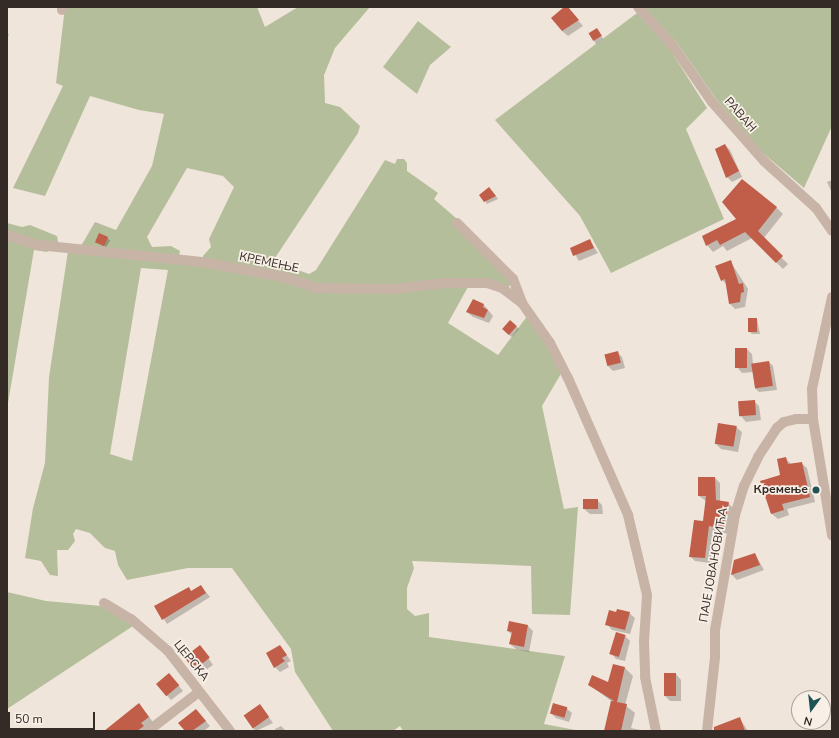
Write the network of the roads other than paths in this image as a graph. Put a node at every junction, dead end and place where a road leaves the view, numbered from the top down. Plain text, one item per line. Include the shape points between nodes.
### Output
1 (638, 7) edge
2 (457, 223) dead end
3 (832, 231) edge
4 (7, 235) edge
5 (832, 297) edge
6 (522, 302) junction
7 (813, 419) junction
8 (832, 535) edge
9 (104, 602) dead end
10 (199, 692) junction
11 (148, 731) edge
12 (230, 731) edge
13 (656, 731) edge
14 (707, 731) edge

1 - 3 street, РАВАН via 673,46 712,102 764,161 816,208
2 - 6 street, КРЕМЕЊЕ via 513,279
4 - 6 street, КРЕМЕЊЕ via 38,245 202,262 283,277 316,288 393,289 446,283 487,283 502,288
5 - 7 street via 812,389
6 - 13 street, КРЕМЕЊЕ via 550,343 568,378 628,515 647,595 645,677
7 - 8 street
7 - 14 street, ПАЈЕ ЈОВАНОВИЋА via 784,422 777,428 758,457 744,486 735,515 715,630 715,656
9 - 10 street, ЦЕРСКА via 131,619 168,651
10 - 11 street
10 - 12 street, ЦЕРСКА

